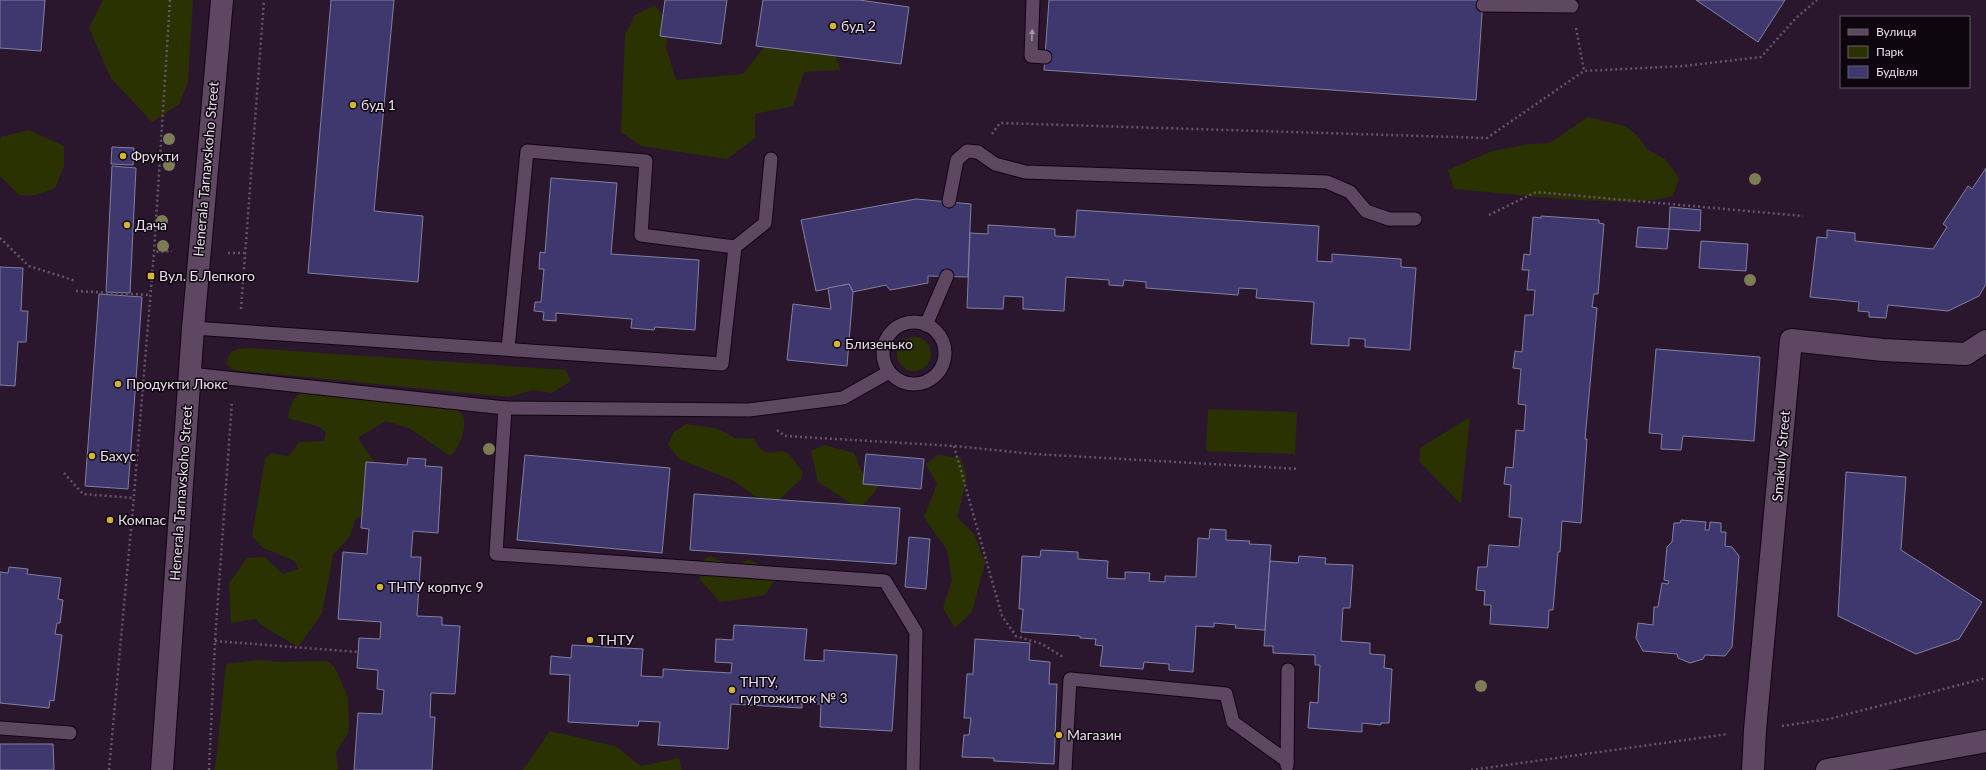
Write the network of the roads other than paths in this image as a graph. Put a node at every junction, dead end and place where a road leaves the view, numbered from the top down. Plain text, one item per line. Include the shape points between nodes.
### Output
1 (222, 0) edge
2 (1033, 0) edge
3 (1483, 5) dead end
4 (1572, 6) road end
5 (1045, 57) dead end
6 (772, 158) dead end
7 (949, 201) dead end
8 (1416, 219) dead end
9 (735, 247) junction
10 (947, 276) dead end
11 (926, 325) junction
12 (193, 328) junction
13 (1986, 341) edge
14 (508, 349) junction
15 (889, 372) junction
16 (190, 374) junction
17 (505, 408) junction
18 (1288, 670) dead end
19 (0, 728) edge
20 (70, 733) dead end
21 (1986, 741) edge
22 (1287, 766) edge
23 (162, 770) edge
24 (914, 770) edge
25 (1065, 770) edge
26 (1753, 770) edge
27 (1827, 770) edge

1 - 12 street, Henerala Tarnavskoho Street
5 -> 2 lane via 1031,56
3 - 4 lane
6 - 9 lane via 765,223
7 - 8 lane via 957,160 967,150 978,152 995,164 1025,172 1327,182 1350,192 1366,211 1389,219
9 - 14 lane via 722,364
9 - 14 lane via 641,235 646,161 527,151
10 - 11 lane
11 - 15 lane via 906,323 889,335 884,344 883,354 884,364
11 - 15 lane via 941,339 944,359 940,368 926,382 916,384 897,380
12 - 14 lane
12 - 16 street, Henerala Tarnavskoho Street
13 - 26 street, Smakuly Street via 1966,354 1883,350 1791,340
15 - 17 lane via 843,398 749,410
16 - 17 lane
16 - 23 street, Henerala Tarnavskoho Street
17 - 24 lane via 496,554 885,581 916,632
18 - 22 lane
19 - 20 lane
21 - 27 street
22 - 25 lane via 1233,722 1226,694 1070,679

